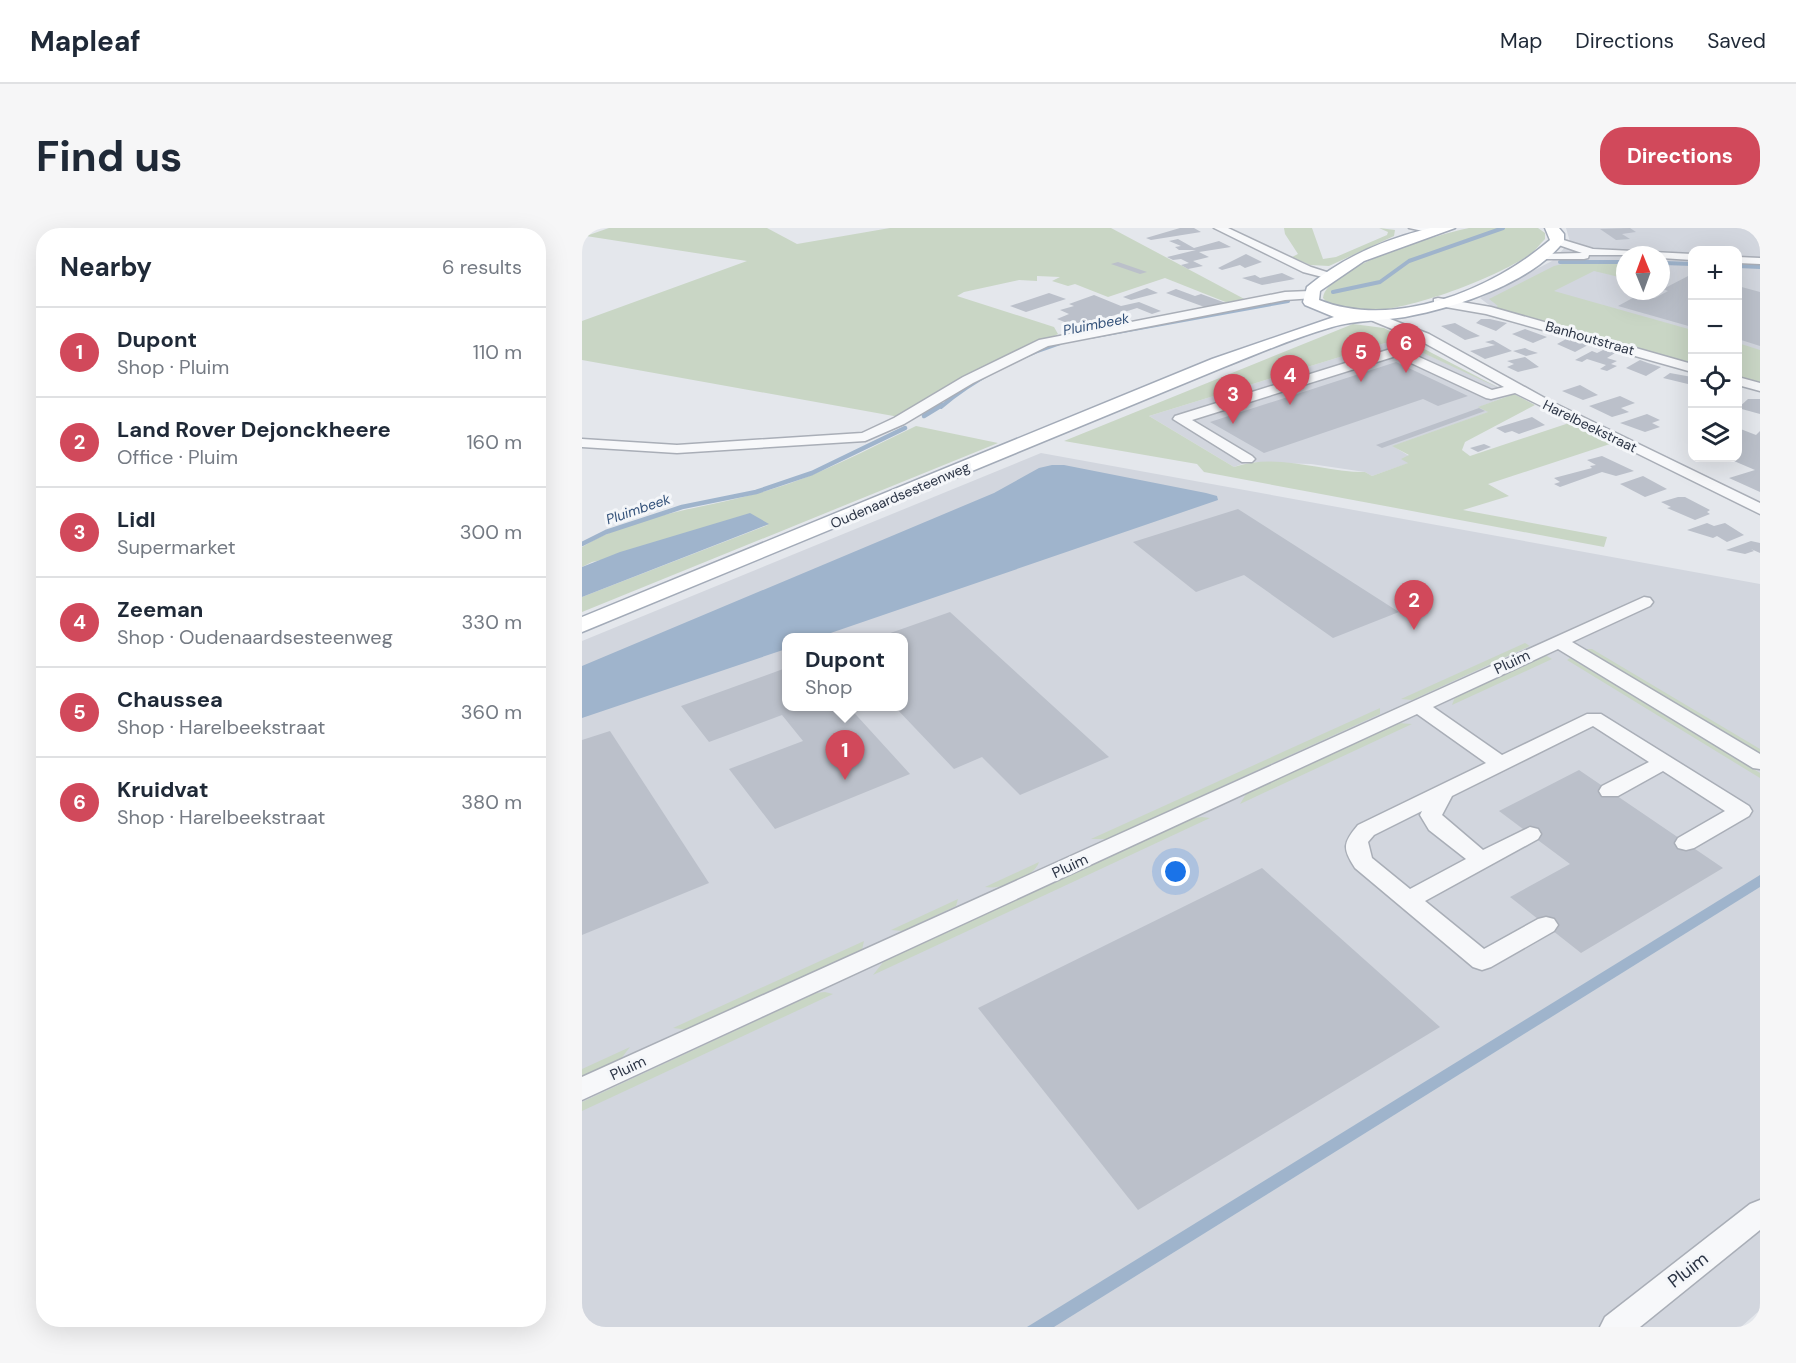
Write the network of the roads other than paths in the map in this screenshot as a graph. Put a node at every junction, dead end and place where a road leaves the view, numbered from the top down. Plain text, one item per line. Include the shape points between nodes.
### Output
1 (1219, 228) edge
2 (1443, 229) edge
3 (1406, 232) edge
4 (1554, 235) edge
5 (1616, 253) edge
6 (1540, 257) junction
7 (1616, 257) edge
8 (1670, 257) edge
9 (1688, 258) edge
10 (1742, 260) edge
11 (1760, 261) edge
12 (1335, 272) junction
13 (1461, 295) junction
14 (1311, 298) junction
15 (1438, 302) junction
16 (1487, 310) junction
17 (1403, 311) junction
18 (1364, 316) junction
19 (1424, 337) junction
20 (1218, 363) junction
21 (1688, 367) edge
22 (1742, 382) edge
23 (1760, 387) edge
24 (1515, 388) junction
25 (582, 443) edge
26 (1247, 459) dead end
27 (1760, 509) edge
28 (1644, 602) dead end
29 (582, 625) edge
30 (1558, 641) junction
31 (1419, 706) junction
32 (1664, 762) junction
33 (1500, 763) junction
34 (1760, 763) edge
35 (1444, 791) junction
36 (1610, 791) dead end
37 (1530, 834) dead end
38 (1686, 843) dead end
39 (1482, 860) junction
40 (1408, 900) junction
41 (1546, 925) dead end
42 (582, 1089) edge
43 (1760, 1213) edge
44 (1616, 1327) edge

1 - 12 street via 1302,267
2 - 3 main road, Oudenaardsesteenweg
3 - 12 main road, Oudenaardsesteenweg
4 - 5 street via 1592,252
4 - 6 main road
6 - 7 street
6 - 13 main road via 1507,277
8 - 9 street
10 - 11 street
12 - 14 main road, Oudenaardsesteenweg
13 - 15 main road
13 - 16 street, Banhoutstraat
14 - 18 main road via 1327,311
14 - 20 main road, Oudenaardsesteenweg via 1298,315
14 - 25 street via 1285,296 1044,343 968,380 874,434 840,440 677,449
15 - 16 street, Banhoutstraat
15 - 17 main road
16 - 21 street, Banhoutstraat
17 - 18 main road
17 - 19 street, Harelbeekstraat via 1407,321
18 - 19 street, Harelbeekstraat
18 - 20 main road, Oudenaardsesteenweg via 1313,327
19 - 24 street, Harelbeekstraat
20 - 29 main road, Oudenaardsesteenweg
22 - 23 street
24 - 26 street via 1491,395 1397,351 1180,419
24 - 27 street, Harelbeekstraat
28 - 30 street, Pluim
30 - 31 street, Pluim
30 - 34 street
31 - 33 street
31 - 42 street, Pluim
32 - 33 street via 1594,718
32 - 36 street
32 - 38 street via 1741,811
33 - 35 street
35 - 39 street via 1431,815 1437,825
35 - 40 street via 1366,830 1357,841 1363,863
37 - 39 street
39 - 40 street
40 - 41 street via 1482,961
43 - 44 street, Pluim

